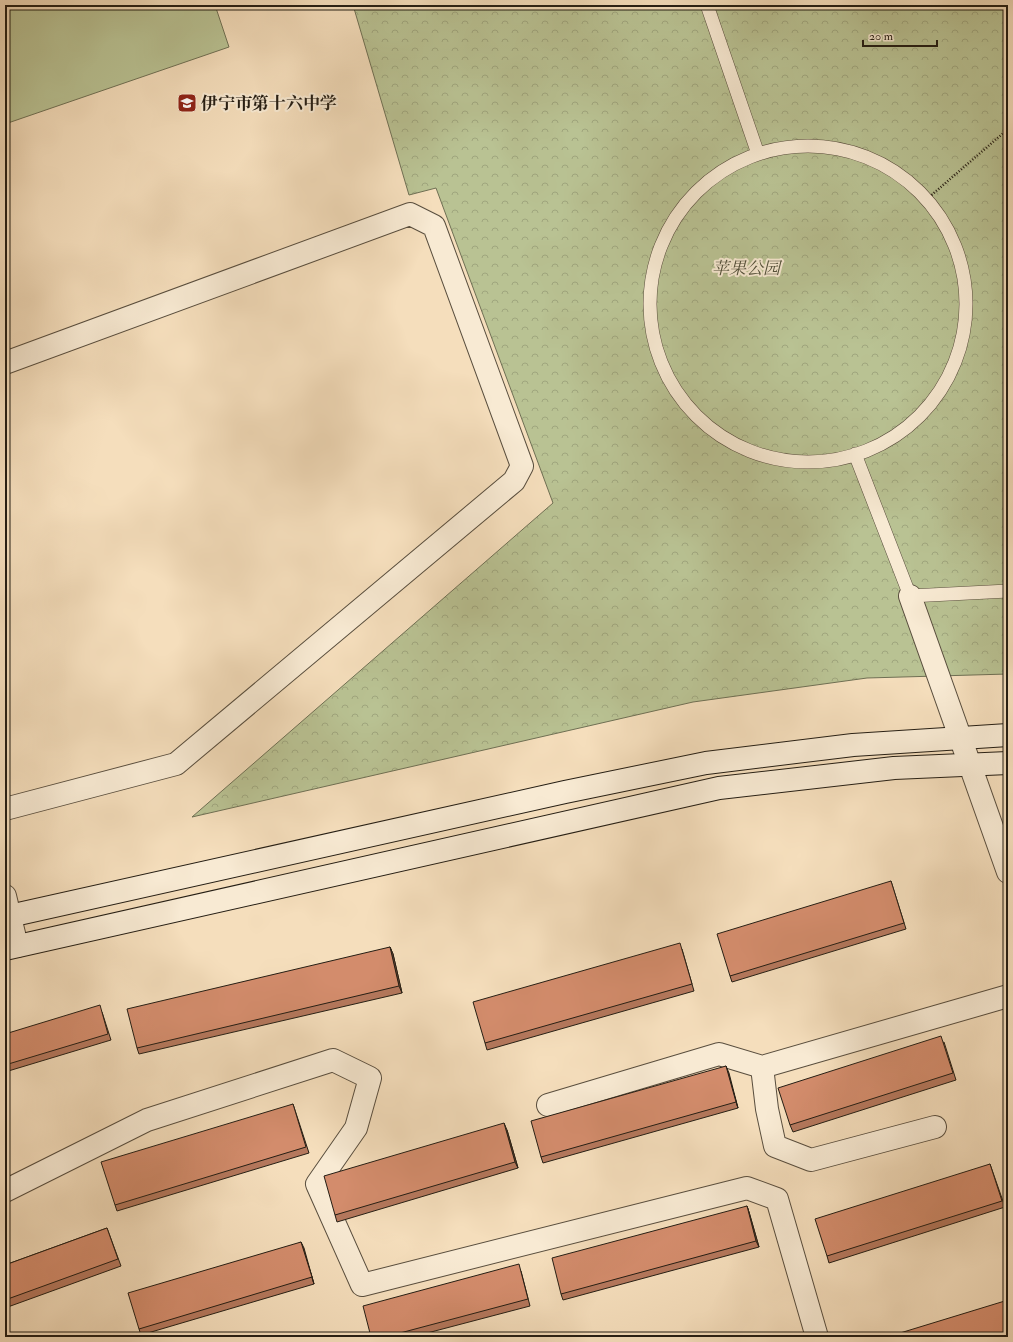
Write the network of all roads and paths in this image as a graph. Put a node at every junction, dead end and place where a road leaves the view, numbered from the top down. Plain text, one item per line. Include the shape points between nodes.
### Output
1 (707, 5) edge
2 (1008, 129) edge
3 (758, 154) junction
4 (927, 199) junction
5 (5, 363) edge
6 (855, 454) junction
7 (1008, 591) edge
8 (910, 596) junction
9 (1008, 735) edge
10 (960, 738) junction
11 (1008, 763) edge
12 (970, 764) junction
13 (5, 809) edge
14 (1008, 872) edge
15 (7, 910) edge
16 (11, 948) edge
17 (1008, 996) edge
18 (762, 1067) junction
19 (548, 1105) dead end
20 (935, 1127) dead end
21 (5, 1191) edge
22 (817, 1337) edge

1 - 3 lane
2 - 4 path
3 - 4 lane via 803,146 849,151 892,169
3 - 6 lane via 711,178 675,216 653,265 649,317 661,368 690,412 732,445 782,462 835,461
4 - 6 lane via 953,237 966,282 966,328 952,372 926,411 885,444
5 - 13 street via 410,214 434,226 522,466 514,481 176,764
6 - 8 lane
7 - 8 lane
8 - 10 street
9 - 10 street
10 - 12 street
10 - 15 street via 853,745 706,762
11 - 12 street
12 - 14 street
12 - 16 street via 894,768 719,788
15 - 16 street
17 - 18 street
18 - 19 street via 719,1054
18 - 20 street via 775,1146 811,1160
21 - 22 street via 147,1120 333,1060 370,1078 356,1128 317,1184 362,1285 747,1188 777,1199

